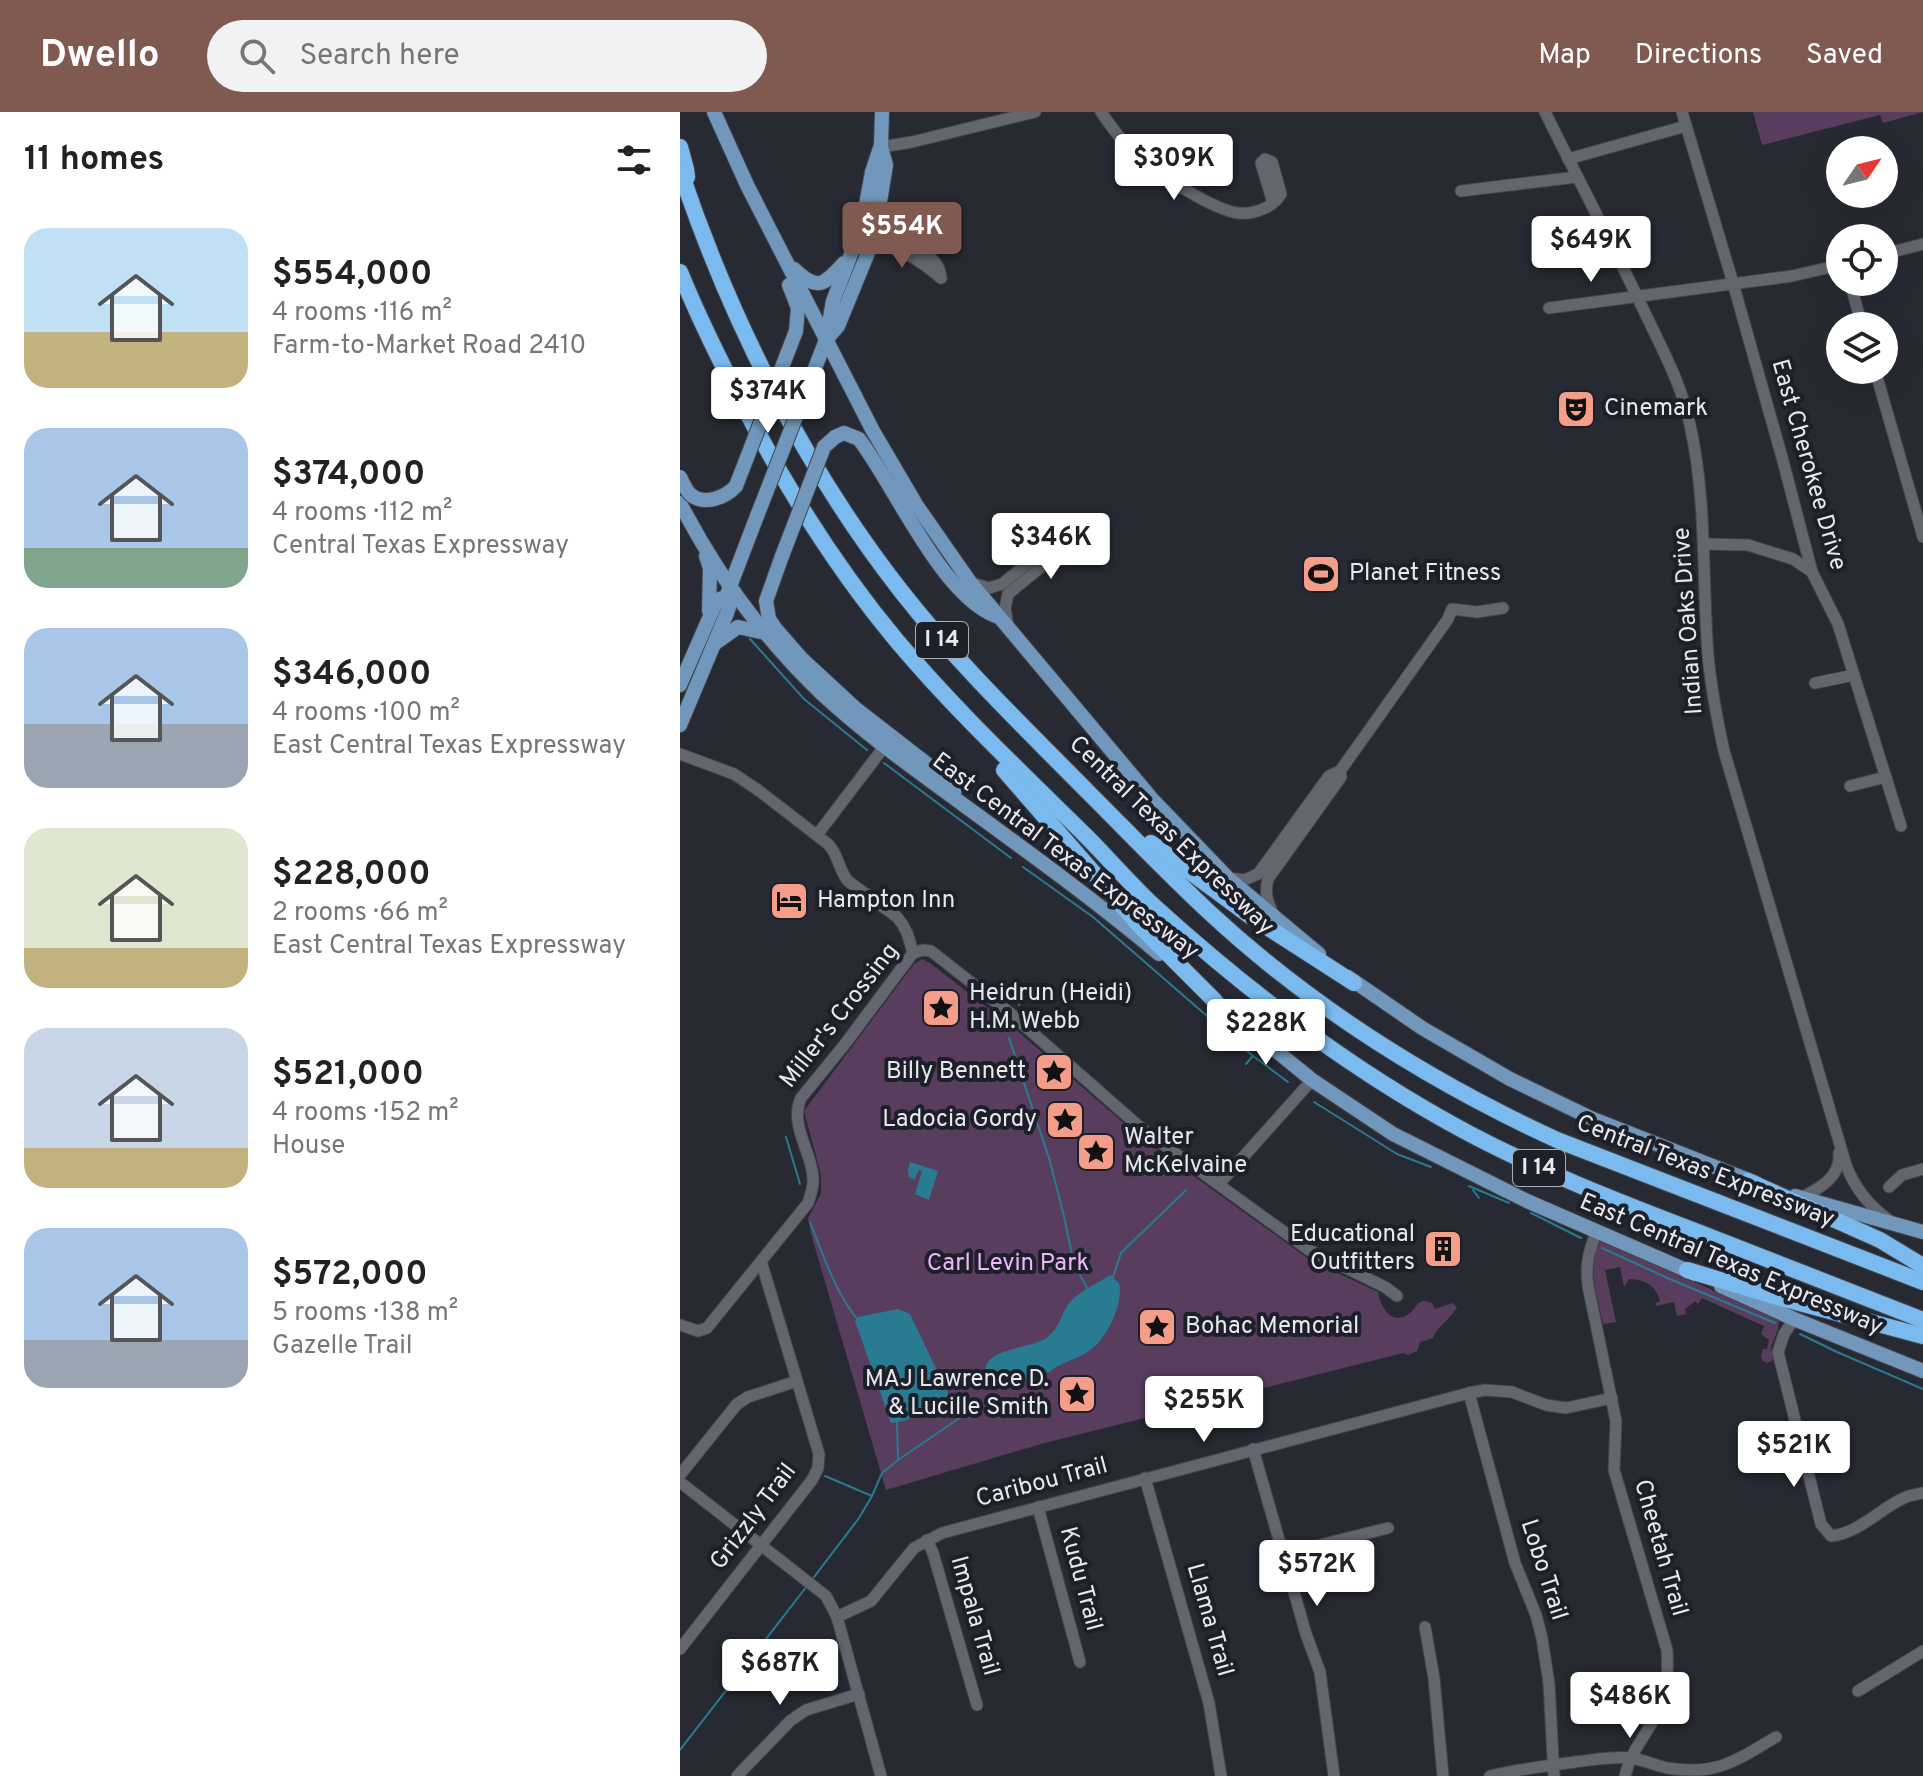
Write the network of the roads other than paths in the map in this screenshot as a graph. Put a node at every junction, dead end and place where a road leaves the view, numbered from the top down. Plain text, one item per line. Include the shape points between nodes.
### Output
1 (714, 112) edge
2 (882, 112) edge
3 (1035, 112) edge
4 (1101, 112) edge
5 (1545, 112) edge
6 (1682, 112) edge
7 (1686, 126) junction
8 (680, 147) edge
9 (881, 147) junction
10 (1568, 159) junction
11 (680, 170) edge
12 (1577, 177) junction
13 (870, 182) junction
14 (747, 185) junction
15 (687, 191) junction
16 (1461, 191) dead end
17 (1273, 203) dead end
18 (874, 238) junction
19 (1923, 244) edge
20 (1898, 250) edge
21 (850, 257) junction
22 (787, 263) junction
23 (1826, 268) edge
24 (680, 272) edge
25 (1733, 283) junction
26 (1637, 296) junction
27 (680, 299) edge
28 (1549, 308) dead end
29 (826, 340) junction
30 (717, 355) junction
31 (1879, 384) edge
32 (680, 477) edge
33 (680, 503) edge
34 (1923, 537) edge
35 (701, 541) junction
36 (1704, 544) junction
37 (1812, 572) junction
38 (970, 582) junction
39 (728, 591) junction
40 (1503, 608) dead end
41 (708, 620) junction
42 (1004, 622) junction
43 (766, 633) junction
44 (714, 644) junction
45 (1854, 675) junction
46 (1815, 683) dead end
47 (680, 685) edge
48 (952, 703) junction
49 (680, 725) edge
50 (1039, 742) junction
51 (884, 747) junction
52 (680, 754) edge
53 (1340, 771) junction
54 (1886, 777) junction
55 (1850, 786) dead end
56 (973, 812) junction
57 (1901, 826) dead end
58 (817, 835) junction
59 (1228, 878) junction
60 (1274, 916) junction
61 (913, 953) junction
62 (1354, 983) junction
63 (1215, 1001) junction
64 (1312, 1080) junction
65 (1839, 1144) junction
66 (1923, 1169) edge
67 (1748, 1181) junction
68 (1219, 1184) junction
69 (1889, 1187) dead end
70 (1801, 1198) junction
71 (1897, 1225) junction
72 (1597, 1230) junction
73 (1923, 1232) edge
74 (761, 1261) junction
75 (1923, 1266) edge
76 (1687, 1270) junction
77 (1923, 1282) edge
78 (1397, 1296) dead end
79 (1794, 1319) junction
80 (1923, 1320) edge
81 (680, 1325) edge
82 (1923, 1336) edge
83 (1923, 1371) edge
84 (797, 1381) junction
85 (1469, 1393) junction
86 (1612, 1398) junction
87 (1253, 1449) junction
88 (680, 1475) edge
89 (1145, 1478) junction
90 (680, 1482) edge
91 (1923, 1493) edge
92 (1038, 1507) junction
93 (1388, 1528) dead end
94 (927, 1540) junction
95 (762, 1545) junction
96 (1284, 1554) junction
97 (837, 1617) junction
98 (1425, 1627) dead end
99 (680, 1649) edge
100 (1923, 1651) edge
101 (1080, 1662) dead end
102 (1858, 1691) dead end
103 (859, 1694) junction
104 (977, 1705) dead end
105 (1776, 1737) dead end
106 (1630, 1758) junction
107 (1554, 1771) edge
108 (737, 1776) edge
109 (881, 1776) edge
110 (1221, 1776) edge
111 (1334, 1776) edge
112 (1443, 1776) edge
113 (1490, 1776) edge
114 (1625, 1776) edge

1 - 14 main road
2 - 9 main road
3 - 9 street
4 - 17 street via 1141,160 1201,197 1238,213
5 - 10 street, Indian Oaks Drive
6 - 7 street, East Cherokee Drive
7 - 10 street
7 - 25 street, East Cherokee Drive
8 - 15 highway
9 - 13 main road
9 - 18 main road via 886,165
10 - 12 street, Indian Oaks Drive
11 - 15 highway, Central Texas Expressway / I 14
12 - 16 street
12 - 26 street, Indian Oaks Drive
13 - 18 main road via 864,238
13 - 21 main road
14 - 22 main road
14 - 32 main road, bridge via 753,213 793,293 796,331 736,486 706,500 688,493
15 - 50 highway, Central Texas Expressway / I 14 via 754,351 856,529 966,668
18 - 18 street via 911,255 941,278 937,265 920,250
18 - 29 main road via 838,326
19 - 20 street
21 - 22 main road via 824,283 816,284
21 - 29 main road via 833,301
22 - 29 main road
23 - 25 street
24 - 30 highway, I 14
25 - 26 street
25 - 37 street, East Cherokee Drive
26 - 28 street
26 - 36 street, Indian Oaks Drive via 1674,373 1690,422
27 - 30 highway
29 - 38 main road via 917,506
29 - 39 main road, bridge
30 - 48 highway, I 14 via 794,499 829,551
31 - 34 street
33 - 35 main road
35 - 39 main road, East Central Texas Expressway
35 - 41 main road via 710,568
36 - 37 street via 1748,545 1793,559
36 - 65 street, Indian Oaks Drive via 1711,687 1724,751
37 - 45 street, East Cherokee Drive via 1838,624
38 - 42 main road
38 - 42 street via 989,588 1002,584 1057,539 1073,535 1067,546 1008,594
39 - 41 main road
39 - 43 main road, East Central Texas Expressway
39 - 44 main road via 729,607
40 - 53 street via 1452,609
41 - 47 main road
42 - 56 main road, bridge via 981,610 940,565 859,439 844,433 824,447 766,601 769,619 802,659 931,767
42 - 59 main road via 1152,799
43 - 44 main road via 738,627
43 - 51 main road, East Central Texas Expressway via 821,693
44 - 49 main road
45 - 46 street
45 - 54 street, East Cherokee Drive
48 - 63 highway via 959,719 1102,884
48 - 80 highway, I 14 via 1152,905 1277,1010 1375,1079 1547,1171
50 - 62 highway via 1056,751 1188,872
50 - 77 highway, Central Texas Expressway / I 14 via 1211,914 1309,994 1433,1077 1557,1140
51 - 56 main road, East Central Texas Expressway
51 - 58 street
52 - 58 street via 734,774
53 - 59 street via 1329,776 1258,874 1244,880
53 - 60 street via 1341,777 1268,879 1265,890
54 - 55 street
54 - 57 street, East Cherokee Drive
56 - 63 main road, East Central Texas Expressway via 1105,909
58 - 61 street via 835,850 848,881 903,924
59 - 60 main road
60 - 62 main road
61 - 68 street, Miller's Crossing via 931,951 1142,1129
61 - 74 street, Miller's Crossing via 801,1098 796,1116 813,1184 808,1203
62 - 67 main road via 1510,1079 1593,1119
63 - 64 main road, East Central Texas Expressway
64 - 68 street
64 - 72 main road, East Central Texas Expressway via 1406,1141
65 - 70 street via 1834,1174
65 - 71 street, Indian Oaks Drive via 1859,1191 1873,1209
66 - 69 street via 1902,1175
67 - 70 main road
67 - 75 highway via 1880,1240
68 - 78 street, Miller's Crossing via 1309,1250
70 - 71 main road
71 - 73 main road
72 - 76 main road, East Central Texas Expressway
72 - 86 street, Cheetah Trail via 1586,1269
74 - 81 street, Miller's Crossing via 707,1328
74 - 84 street, Grizzly Trail
76 - 79 main road, East Central Texas Expressway
76 - 82 highway
79 - 83 main road, East Central Texas Expressway
79 - 91 street via 1778,1352 1821,1524 1831,1536 1843,1535 1905,1497
84 - 88 street via 737,1404
84 - 95 street, Grizzly Trail via 819,1454 818,1468
85 - 86 street, Caribou Trail via 1512,1392 1566,1408
85 - 87 street, Caribou Trail
85 - 107 street, Lobo Trail via 1515,1563 1542,1638
86 - 106 street, Cheetah Trail via 1614,1470 1668,1664 1664,1698
87 - 89 street, Caribou Trail
87 - 96 street
89 - 92 street, Caribou Trail
89 - 110 street, Llama Trail via 1209,1703
90 - 95 street
92 - 94 street, Caribou Trail
92 - 101 street, Kudu Trail
93 - 96 street
94 - 97 street, Caribou Trail via 914,1548 871,1601
94 - 104 street, Impala Trail
95 - 97 street via 826,1596
95 - 99 street, Grizzly Trail
96 - 111 street via 1320,1672
97 - 103 street
98 - 112 street
100 - 102 street
103 - 108 street via 806,1710
103 - 109 street
105 - 106 street via 1729,1765 1709,1770
106 - 107 street via 1597,1759
106 - 114 street, Cheetah Trail
107 - 113 street

